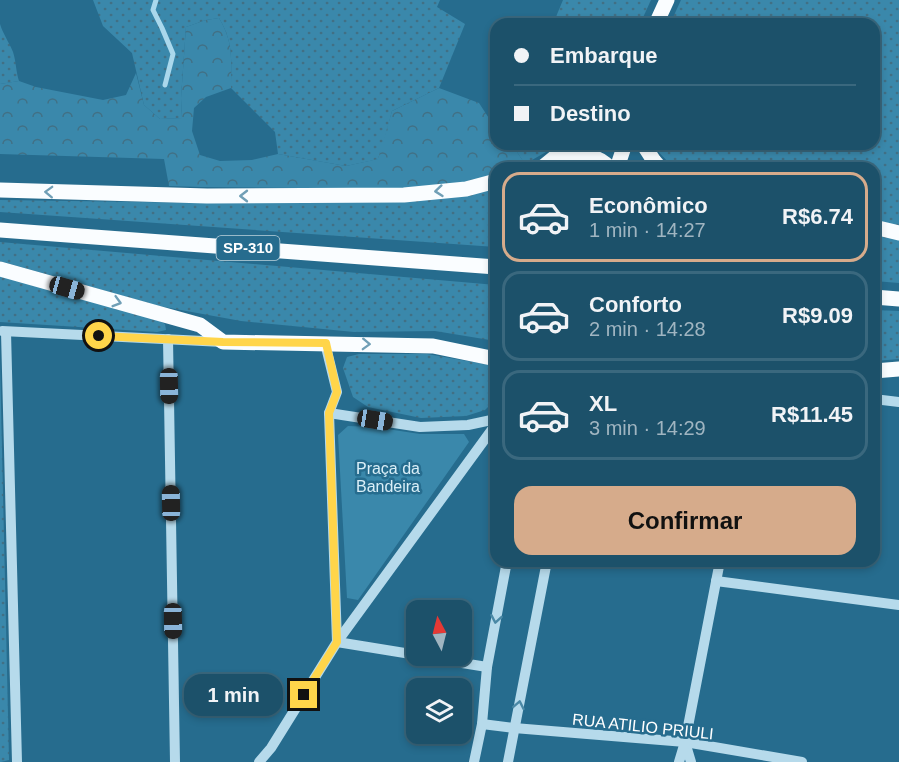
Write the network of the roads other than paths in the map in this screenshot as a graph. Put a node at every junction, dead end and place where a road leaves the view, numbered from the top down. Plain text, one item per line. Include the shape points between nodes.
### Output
1 (667, 0) edge
2 (659, 18) edge
3 (565, 150) edge
4 (552, 162) edge
5 (561, 162) edge
6 (604, 162) edge
7 (490, 183) edge
8 (0, 190) edge
9 (880, 228) edge
10 (0, 230) edge
11 (899, 233) edge
12 (490, 267) edge
13 (0, 268) edge
14 (880, 297) edge
15 (899, 299) edge
16 (3, 332) edge
17 (168, 339) junction
18 (223, 342) junction
19 (326, 343) junction
20 (490, 358) edge
21 (899, 369) edge
22 (880, 371) edge
23 (880, 400) edge
24 (899, 402) edge
25 (329, 413) junction
26 (490, 420) edge
27 (490, 432) edge
28 (506, 567) edge
29 (547, 567) edge
30 (719, 567) edge
31 (716, 581) junction
32 (899, 605) edge
33 (337, 642) junction
34 (406, 653) edge
35 (472, 664) edge
36 (487, 667) junction
37 (482, 724) junction
38 (514, 728) junction
39 (685, 742) junction
40 (271, 748) junction
41 (17, 762) edge
42 (175, 762) edge
43 (259, 762) edge
44 (272, 762) edge
45 (474, 762) edge
46 (508, 762) edge
47 (679, 762) edge
48 (692, 762) edge
49 (802, 762) edge

1 - 2 main road
3 - 4 main road
5 - 6 main road via 585,155
7 -> 8 main road via 404,195 207,196
9 - 11 main road
10 - 12 main road, SP-310
13 -> 18 main road via 200,325
14 - 15 main road
16 - 17 street
16 - 41 street
17 - 18 street
17 - 42 street
18 - 19 main road
19 -> 20 main road via 433,346
19 - 25 street via 337,392
21 - 22 main road
23 - 24 street
25 - 26 street via 420,427
25 - 33 street
27 - 33 street
28 -> 36 street
38 -> 29 street
30 - 31 street
31 - 32 street
31 - 39 street
33 - 34 street
33 - 40 street
35 - 36 street
36 - 37 street
37 - 38 street, RUA ATILIO PRIULI
37 - 45 street
38 - 39 street, RUA ATILIO PRIULI
38 - 46 street
39 - 47 street
39 - 48 street
39 - 49 street, RUA ATILIO PRIULI
40 - 43 street
40 - 44 street

